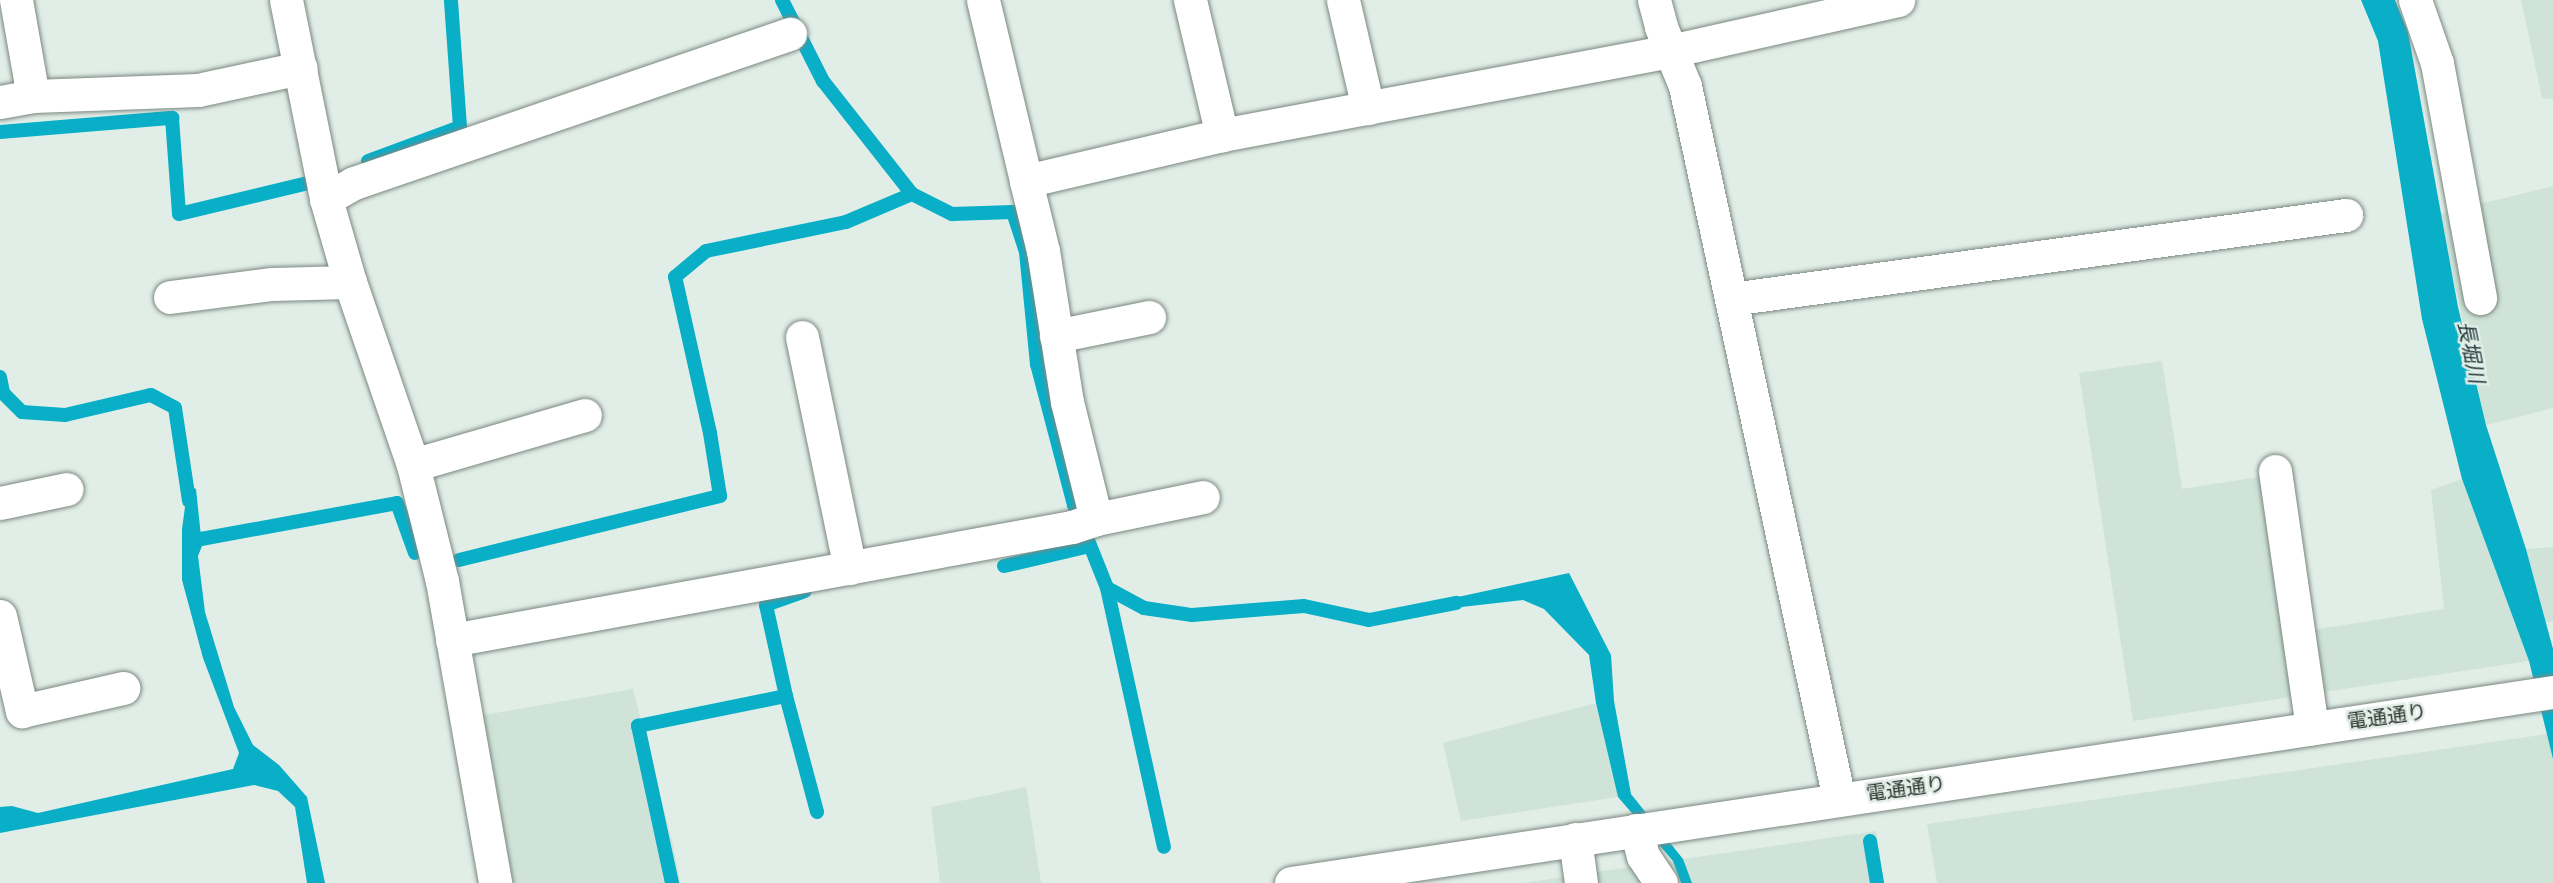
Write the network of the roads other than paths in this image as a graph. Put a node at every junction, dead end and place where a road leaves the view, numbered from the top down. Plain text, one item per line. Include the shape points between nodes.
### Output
1 (16, 0) edge
2 (286, 0) edge
3 (983, 0) edge
4 (1190, 0) edge
5 (1343, 0) edge
6 (1654, 0) edge
7 (1898, 0) edge
8 (2415, 0) edge
9 (790, 34) dead end
10 (1670, 51) junction
11 (301, 68) junction
12 (33, 96) junction
13 (0, 102) edge
14 (1368, 108) junction
15 (1222, 135) junction
16 (1026, 181) junction
17 (326, 199) junction
18 (2346, 215) dead end
19 (350, 282) junction
20 (170, 297) dead end
21 (2480, 298) dead end
22 (1731, 299) junction
23 (1149, 317) dead end
24 (1056, 336) junction
25 (802, 337) dead end
26 (585, 416) dead end
27 (413, 465) junction
28 (2275, 471) dead end
29 (67, 489) dead end
30 (1203, 496) dead end
31 (0, 503) edge
32 (1084, 523) junction
33 (850, 568) junction
34 (0, 616) edge
35 (452, 640) junction
36 (123, 688) dead end
37 (2538, 695) edge
38 (2312, 728) junction
39 (1839, 799) junction
40 (1636, 830) junction
41 (1575, 839) junction
42 (495, 883) edge
43 (1291, 883) edge
44 (1581, 883) edge
45 (1661, 883) edge

1 - 12 street
2 - 11 street
3 - 16 street
4 - 15 street
5 - 14 street
6 - 10 street
7 - 10 street
8 - 21 street via 2437,63
9 - 17 street via 354,183
10 - 14 street
10 - 22 street via 1685,86
11 - 12 street via 198,90
11 - 17 street
12 - 13 street
14 - 15 street
15 - 16 street
16 - 24 street
17 - 19 street
18 - 22 street
19 - 20 street via 272,284
19 - 27 street
22 - 39 street
23 - 24 street
24 - 32 street
25 - 33 street
26 - 27 street
27 - 35 street via 442,581
28 - 38 street
29 - 31 street
30 - 32 street
32 - 33 street
33 - 35 street
34 - 36 street via 22,711
35 - 42 street
37 - 38 street, 電通通り
38 - 39 street, 電通通り
39 - 40 street, 電通通り
40 - 41 street, 電通通り
40 - 45 street via 1643,856
41 - 43 street, 電通通り
41 - 44 street

